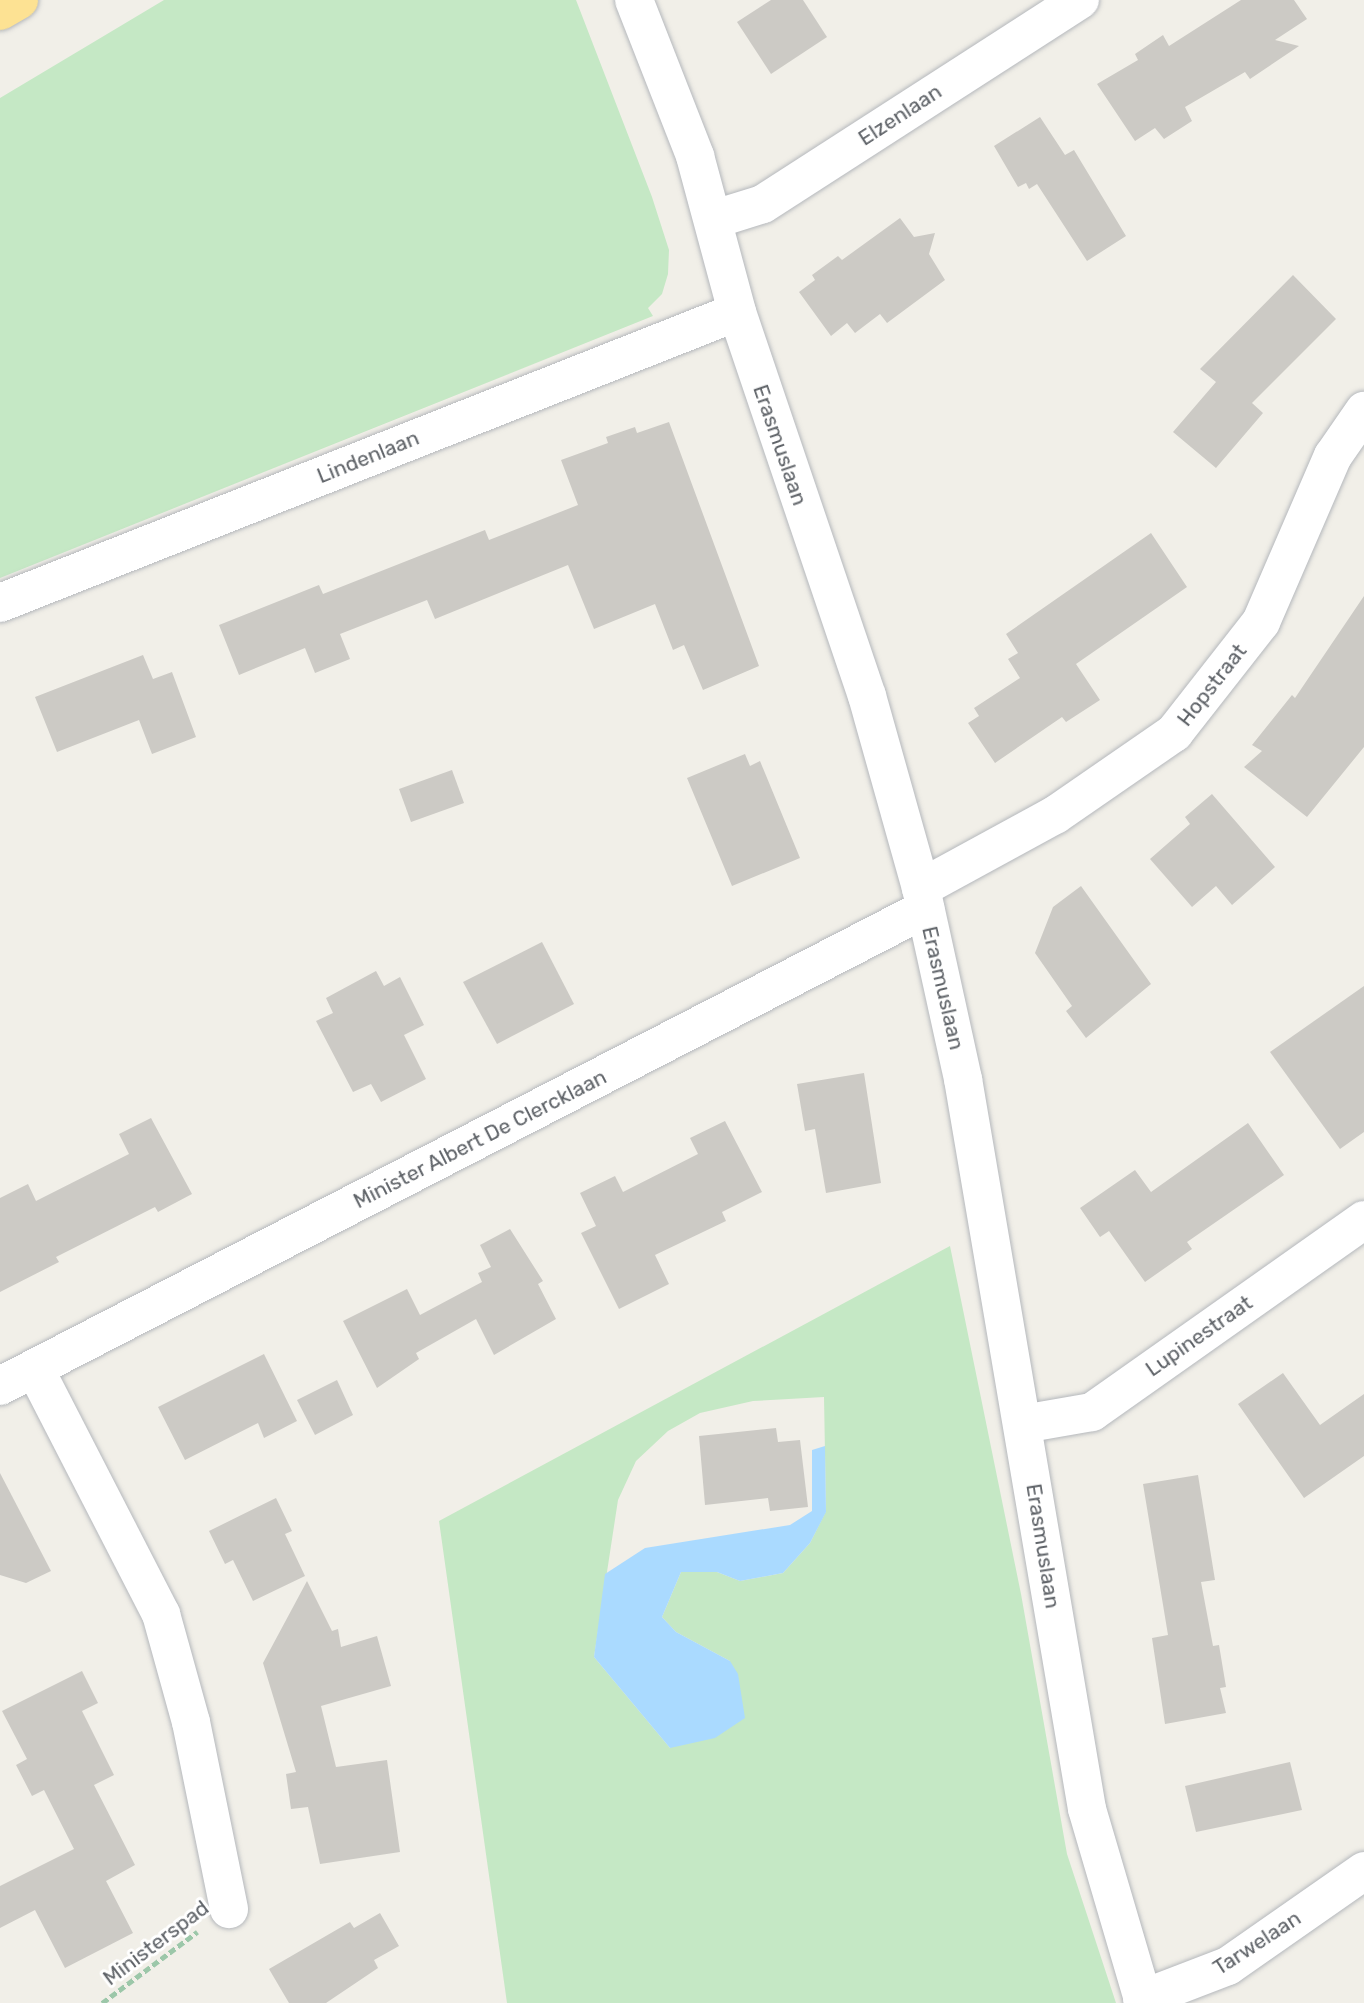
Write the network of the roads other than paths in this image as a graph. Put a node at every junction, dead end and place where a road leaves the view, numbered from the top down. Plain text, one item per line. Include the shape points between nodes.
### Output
1 (19, 0) edge
2 (634, 0) edge
3 (1080, 0) edge
4 (0, 11) edge
5 (715, 219) junction
6 (737, 312) junction
7 (1364, 411) edge
8 (0, 603) edge
9 (923, 898) junction
10 (1364, 1220) edge
11 (35, 1369) junction
12 (0, 1387) edge
13 (1023, 1424) junction
14 (1364, 1871) edge
15 (229, 1909) road end
16 (1143, 2001) edge

1 - 4 highway
2 - 5 street, Erasmuslaan via 656,49
3 - 5 street, Elzenlaan via 763,204
5 - 6 street, Erasmuslaan
6 - 8 street, Lindenlaan
6 - 9 street, Erasmuslaan via 867,696
7 - 9 street, Hopstraat via 1333,456 1261,622 1174,733
9 - 11 street, Minister Albert De Clercklaan
9 - 13 street, Erasmuslaan via 963,1079
10 - 13 street, Lupinestraat via 1092,1412
11 - 12 street, Minister Albert De Clercklaan
11 - 15 street via 160,1614 191,1722
13 - 16 street, Erasmuslaan via 1087,1809
14 - 16 street, Tarwelaan via 1228,1966

